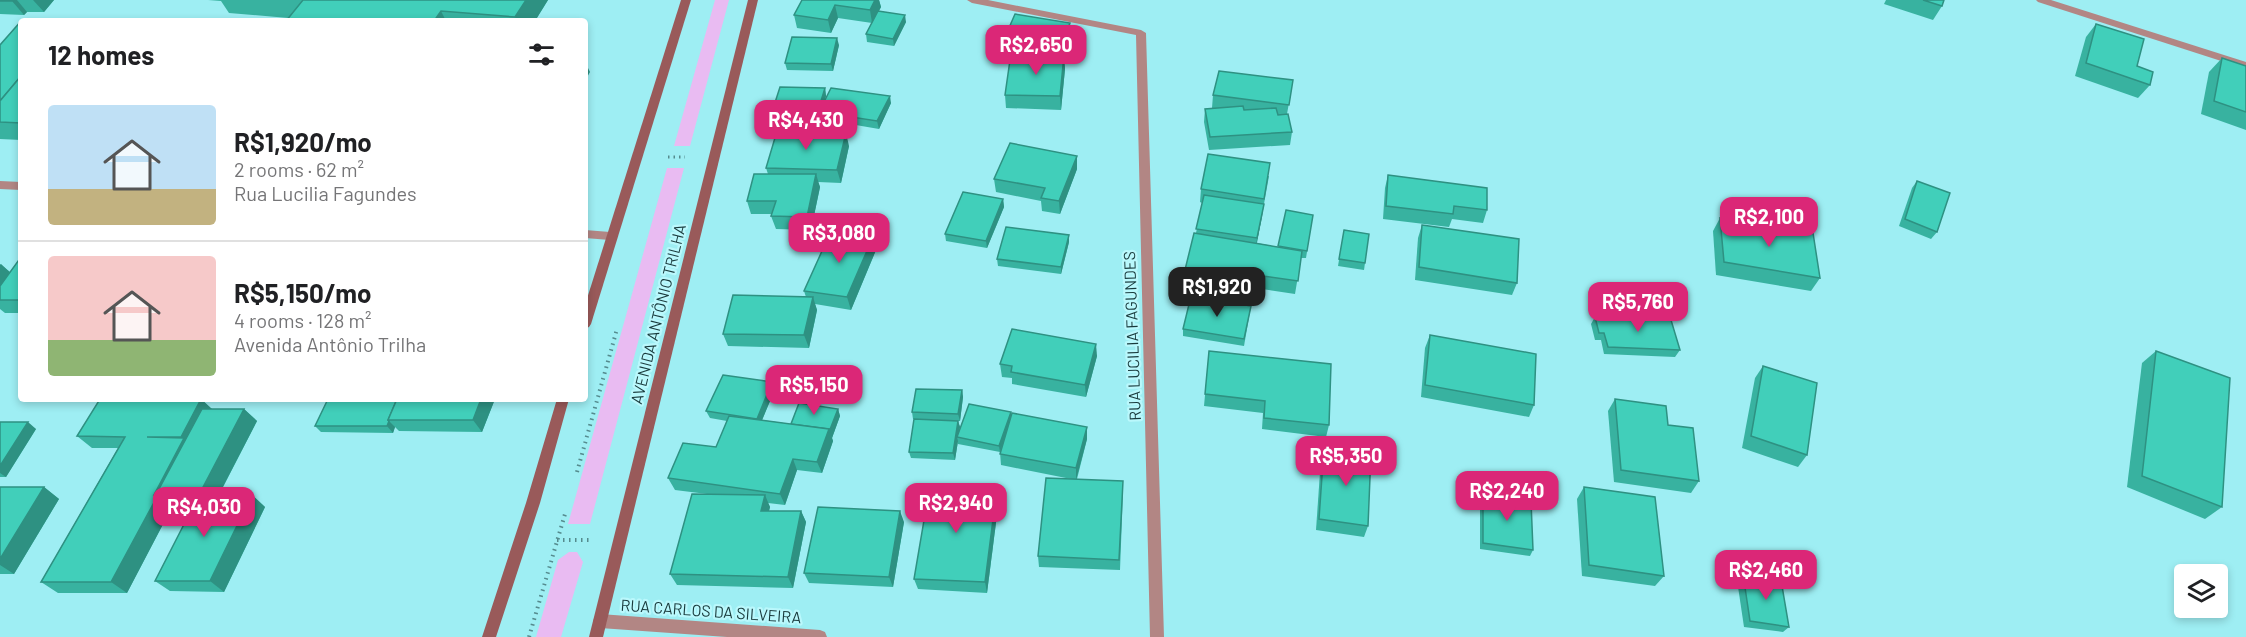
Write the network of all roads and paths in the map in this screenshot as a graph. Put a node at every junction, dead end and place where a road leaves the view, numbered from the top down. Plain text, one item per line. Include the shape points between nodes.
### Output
1 (686, 0) edge
2 (753, 0) edge
3 (972, 0) edge
4 (2041, 0) edge
5 (2246, 66) edge
6 (635, 157) junction
7 (714, 158) junction
8 (0, 185) edge
9 (18, 186) edge
10 (588, 234) edge
11 (610, 236) junction
12 (588, 313) edge
13 (562, 402) edge
14 (521, 540) junction
15 (620, 540) junction
16 (600, 621) junction
17 (489, 637) edge
18 (596, 637) edge
19 (820, 637) edge
20 (1157, 637) edge

1 - 6 main road
2 - 7 main road, AVENIDA ANTÔNIO TRILHA
3 - 20 street, RUA LUCILIA FAGUNDES via 1141,33
4 - 5 street
6 - 7 path
6 - 11 main road
7 - 15 main road, AVENIDA ANTÔNIO TRILHA
8 - 9 street
10 - 11 street
11 - 12 main road
13 - 14 main road
14 - 15 path
14 - 17 main road
15 - 16 main road, AVENIDA ANTÔNIO TRILHA
16 - 18 main road, AVENIDA ANTÔNIO TRILHA
16 - 19 street, RUA CARLOS DA SILVEIRA

